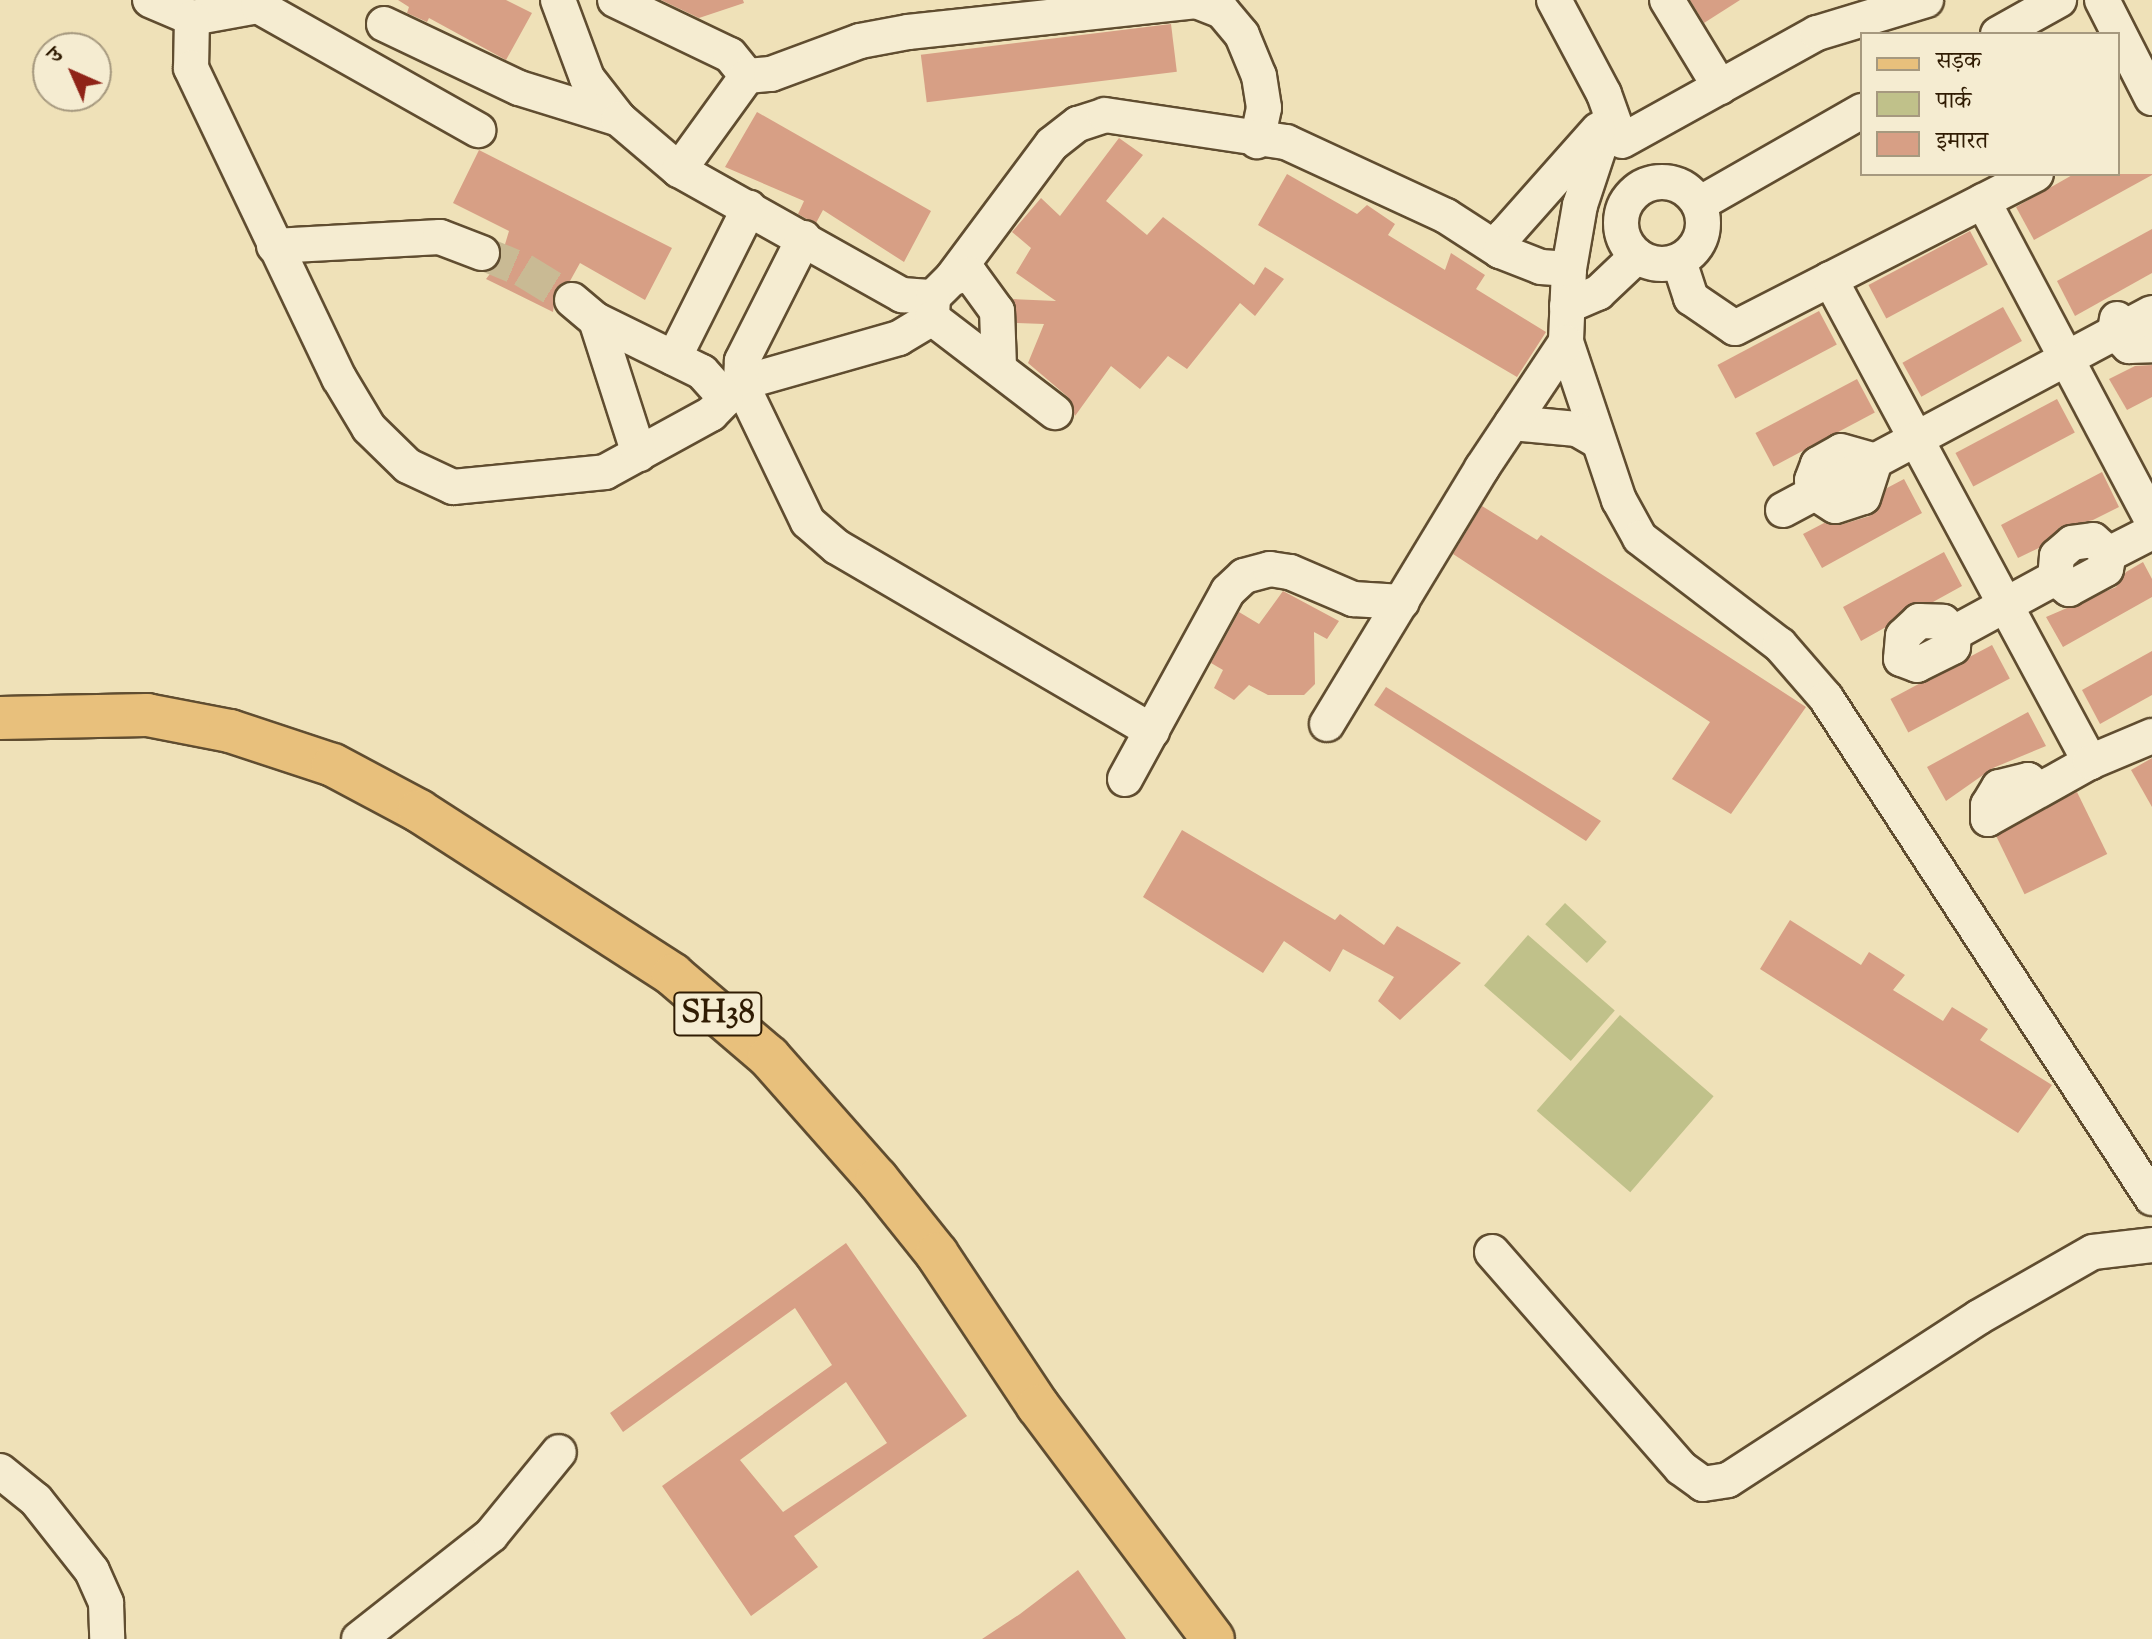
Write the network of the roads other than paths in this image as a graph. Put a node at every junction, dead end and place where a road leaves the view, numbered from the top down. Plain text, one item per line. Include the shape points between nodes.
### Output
1 (150, 0) edge
2 (558, 0) edge
3 (615, 0) edge
4 (1532, 0) edge
5 (1554, 0) edge
6 (1667, 0) edge
7 (1926, 0) edge
8 (2059, 0) edge
9 (2102, 0) edge
10 (260, 3) edge
11 (192, 18) junction
12 (384, 24) dead end
13 (2002, 32) edge
14 (2118, 32) edge
15 (2120, 35) edge
16 (747, 76) junction
17 (1720, 87) junction
18 (2152, 98) edge
19 (1860, 112) edge
20 (619, 119) junction
21 (478, 130) dead end
22 (1615, 130) junction
23 (1257, 141) junction
24 (679, 170) junction
25 (2032, 176) edge
26 (1646, 186) junction
27 (1983, 201) junction
28 (1699, 204) junction
29 (749, 208) junction
30 (804, 238) junction
31 (274, 246) junction
32 (1500, 251) junction
33 (482, 253) tunnel mouth
34 (1637, 256) junction
35 (1679, 261) junction
36 (1569, 269) junction
37 (1830, 279) junction
38 (2152, 294) edge
39 (939, 298) junction
40 (1567, 306) junction
41 (2152, 313) edge
42 (2115, 332) junction
43 (1566, 342) junction
44 (2152, 345) edge
45 (674, 358) junction
46 (2066, 359) junction
47 (999, 367) junction
48 (734, 391) junction
49 (1055, 412) dead end
50 (1512, 423) junction
51 (1917, 439) junction
52 (1598, 441) junction
53 (639, 454) junction
54 (1783, 510) dead end
55 (2152, 520) edge
56 (2152, 532) edge
57 (1402, 602) junction
58 (2006, 605) junction
59 (1954, 633) dead end
60 (0, 718) edge
61 (1327, 724) dead end
62 (1152, 731) junction
63 (2147, 731) edge
64 (2090, 762) junction
65 (1125, 779) dead end
66 (2038, 790) dead end
67 (2152, 1198) edge
68 (2152, 1245) edge
69 (1492, 1252) dead end
70 (559, 1452) dead end
71 (0, 1471) edge
72 (107, 1639) edge
73 (359, 1639) edge
74 (1213, 1639) edge

1 - 11 street
2 - 20 street via 587,78
3 - 16 street via 730,55
4 - 22 street via 1584,100
5 - 22 street via 1604,94
6 - 17 street
7 - 17 street via 1817,33
8 - 13 street
9 - 14 street
10 - 11 street
10 - 21 street
11 - 31 street via 191,68
12 - 20 street via 519,88
15 - 18 street
16 - 23 street via 771,74 860,41 908,32 1196,1 1222,11 1242,35 1259,76 1264,108
16 - 24 street
17 - 22 street
19 - 28 street
20 - 24 street
22 - 26 street
22 - 32 street via 1504,236
22 - 36 street via 1585,185
23 - 32 street via 1286,142 1446,216
23 - 39 street via 1105,115 1078,124 1052,144
24 - 29 street
25 - 27 street
26 - 28 street via 1675,184
26 - 34 street via 1634,193 1621,218 1627,246
27 - 37 street
27 - 46 street
28 - 35 street via 1701,238
29 - 30 street
29 - 45 street
30 - 39 street via 902,295
30 - 48 street via 742,361
31 - 33 street via 440,237
31 - 53 street via 369,428 408,466 453,487 605,472
32 - 36 street via 1541,267
34 - 35 street via 1657,265
34 - 40 street via 1598,293
35 - 37 street via 1691,298 1735,328
36 - 40 street
37 - 51 street
38 - 42 street via 2132,298 2117,313
39 - 47 street
39 - 47 street via 970,274 997,311
39 - 48 street via 899,338
40 - 43 street
41 - 42 street
42 - 44 street via 2129,346
42 - 46 street
43 - 50 street
43 - 52 street
45 - 48 street
45 - 53 street via 584,310
46 - 51 street
46 - 55 street
47 - 49 street
48 - 53 street via 711,414
48 - 62 street via 798,506 822,535
50 - 52 street via 1577,429
50 - 57 street
51 - 54 street
51 - 58 street
52 - 67 street via 1619,500 1640,538 1780,645 1826,698
56 - 58 street via 2109,554 2106,569 2069,589 2055,578
57 - 61 street
57 - 62 street via 1353,599 1290,572 1270,569 1244,576 1228,591
58 - 59 street
58 - 64 street
60 - 74 main road, SH38 via 147,715 230,731 333,765 444,826 673,975 769,1057 877,1179 937,1254 1038,1406
62 - 65 street
63 - 64 street
64 - 66 street
68 - 69 street via 2093,1252 1979,1317 1728,1480 1703,1484 1681,1468
70 - 73 street via 491,1535
71 - 72 street via 36,1500 92,1571 106,1603

